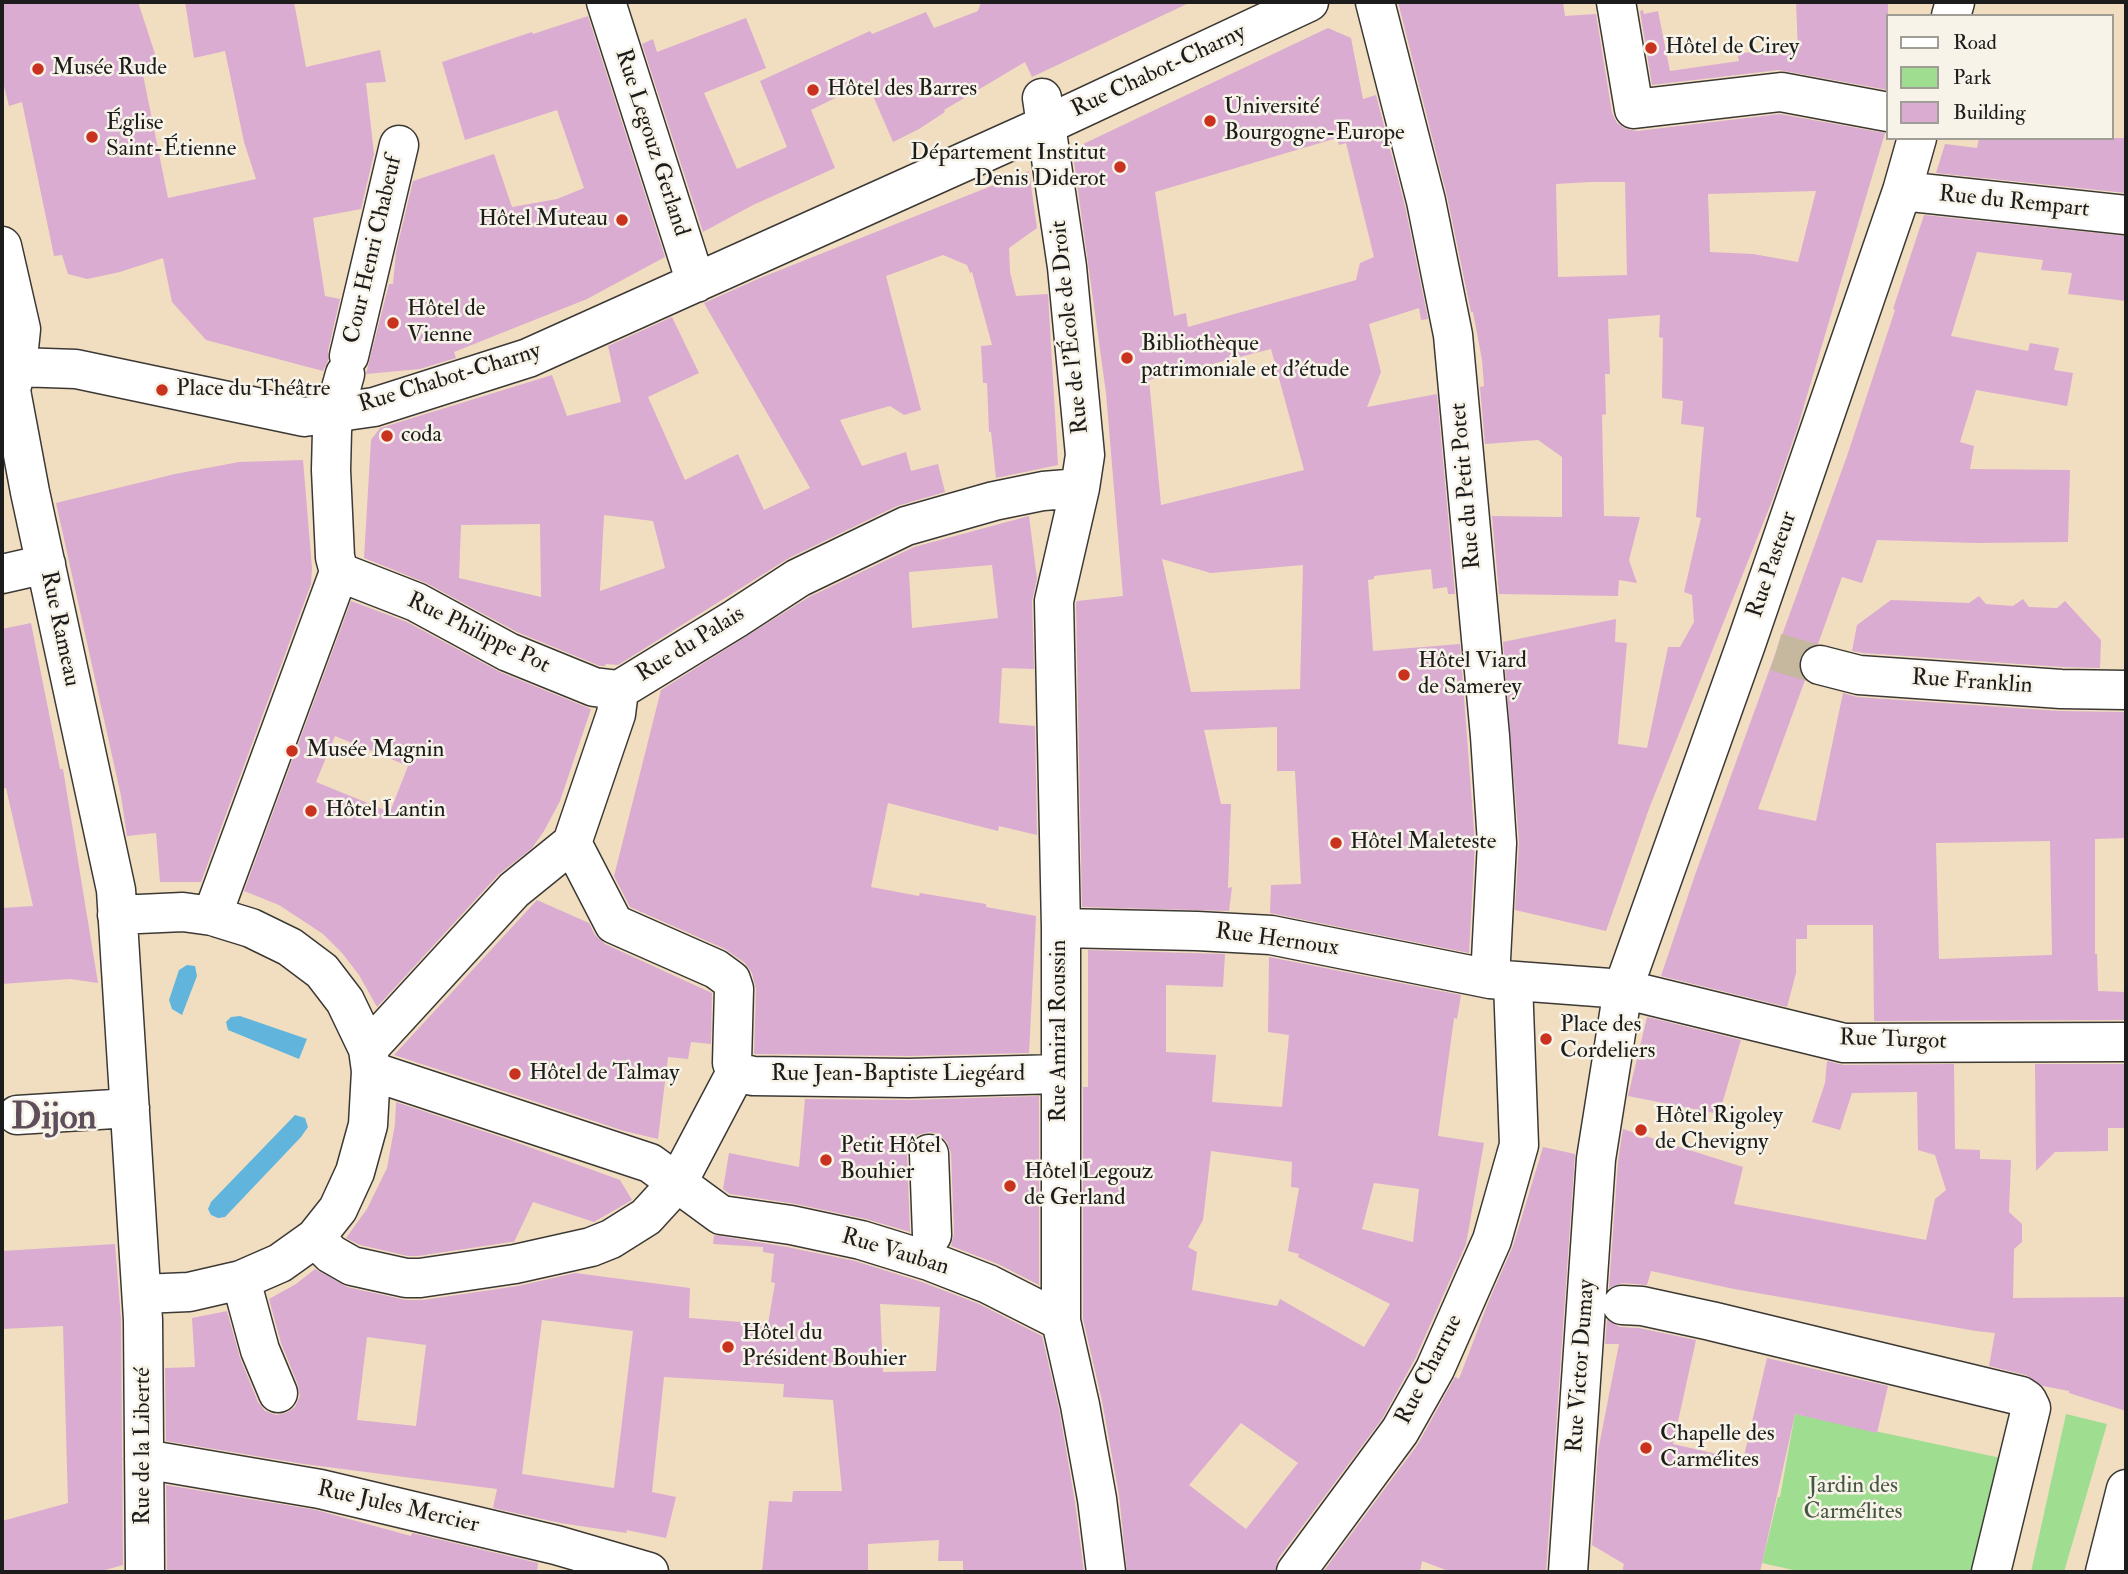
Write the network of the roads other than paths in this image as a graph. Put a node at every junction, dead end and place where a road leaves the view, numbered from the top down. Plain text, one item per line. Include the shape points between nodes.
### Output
1 (606, 2) edge
2 (1250, 2) edge
3 (1309, 2) edge
4 (1375, 2) edge
5 (1618, 2) edge
6 (1886, 110) edge
7 (1044, 112) junction
8 (1916, 140) edge
9 (399, 145) dead end
10 (1902, 191) junction
11 (2126, 215) edge
12 (2, 246) edge
13 (693, 272) junction
14 (9, 369) edge
15 (334, 413) junction
16 (1080, 488) junction
17 (46, 564) junction
18 (338, 572) junction
19 (2, 574) edge
20 (1820, 665) tunnel mouth
21 (619, 690) junction
22 (2126, 690) edge
23 (572, 844) junction
24 (217, 901) junction
25 (117, 903) junction
26 (1061, 928) junction
27 (1501, 980) junction
28 (1623, 989) junction
29 (2126, 1042) edge
30 (379, 1057) junction
31 (736, 1072) junction
32 (1060, 1074) junction
33 (130, 1108) junction
34 (17, 1115) dead end
35 (929, 1154) dead end
36 (664, 1172) junction
37 (323, 1246) junction
38 (931, 1249) junction
39 (241, 1280) junction
40 (1601, 1305) junction
41 (142, 1307) junction
42 (1061, 1321) junction
43 (278, 1393) dead end
44 (144, 1459) junction
45 (2126, 1489) edge
46 (556, 1559) edge
47 (145, 1572) edge
48 (649, 1572) edge
49 (1106, 1572) edge
50 (1296, 1572) edge
51 (1568, 1572) edge
52 (1991, 1572) edge
53 (2105, 1572) edge

1 - 13 street, Rue Legouz Gerland
2 - 7 street, Rue Chabot-Charny
3 - 7 street, Rue Chabot-Charny
4 - 27 street, Rue du Petit Potet via 1426,201 1453,335 1490,736
5 - 6 street via 1634,109 1781,92
7 - 13 street, Rue Chabot-Charny
7 - 16 street, Rue de l'École de Droit via 1067,267 1085,455
8 - 10 street, Rue Pasteur
9 - 15 street, Cour Henri Chabeuf
10 - 11 street, Rue du Rempart
10 - 28 street, Rue Pasteur via 1761,648
12 - 14 street, Rue Rameau via 21,329
13 - 15 street, Rue Chabot-Charny via 528,358 374,407
14 - 15 street via 76,369 304,417
14 - 17 street, Rue Rameau
15 - 18 street, Cour Henri Chabeuf via 331,470
16 - 21 street, Rue du Palais via 995,501 896,531 798,578
16 - 26 street, Rue Amiral Roussin via 1054,601
17 - 19 street
17 - 25 street, Rue Rameau
18 - 21 street, Rue Philippe Pot via 416,602 508,652 594,687
18 - 24 street
20 - 22 street, Rue Franklin via 1859,675
21 - 23 street, Rue du Palais via 616,714
23 - 30 street via 514,890
23 - 31 street via 614,924 731,980 732,1063
24 - 25 street via 183,912
24 - 30 street via 251,928 290,947 322,971
25 - 33 street, Rue Rameau
26 - 27 street, Rue Hernoux via 1271,935
26 - 32 street, Rue Amiral Roussin
27 - 28 street
27 - 50 street, Rue Charrue via 1519,1145 1492,1240 1435,1368 1400,1431
28 - 29 street, Rue Turgot via 1844,1043
28 - 40 street, Rue Victor Dumay via 1596,1159
30 - 36 street
30 - 37 street via 355,1172
31 - 32 street, Rue Jean-Baptiste Liegéard via 909,1078
31 - 36 street
32 - 42 street, Rue Amiral Roussin
33 - 34 street
33 - 41 street, Rue de la Liberté
35 - 38 street
36 - 37 street via 646,1217 611,1239 515,1264 420,1278 391,1276 352,1266
36 - 38 street, Rue Vauban via 721,1215
37 - 39 street
38 - 42 street, Rue Vauban
39 - 41 street
39 - 43 street via 260,1350
40 - 51 street, Rue Victor Dumay
40 - 52 street via 1642,1306 2027,1400 2031,1408
41 - 44 street, Rue de la Liberté
42 - 49 street, Rue Amiral Roussin via 1085,1432
44 - 46 street, Rue Jules Mercier via 320,1489
44 - 47 street, Rue de la Liberté
45 - 53 street
46 - 48 street, Rue Jules Mercier

